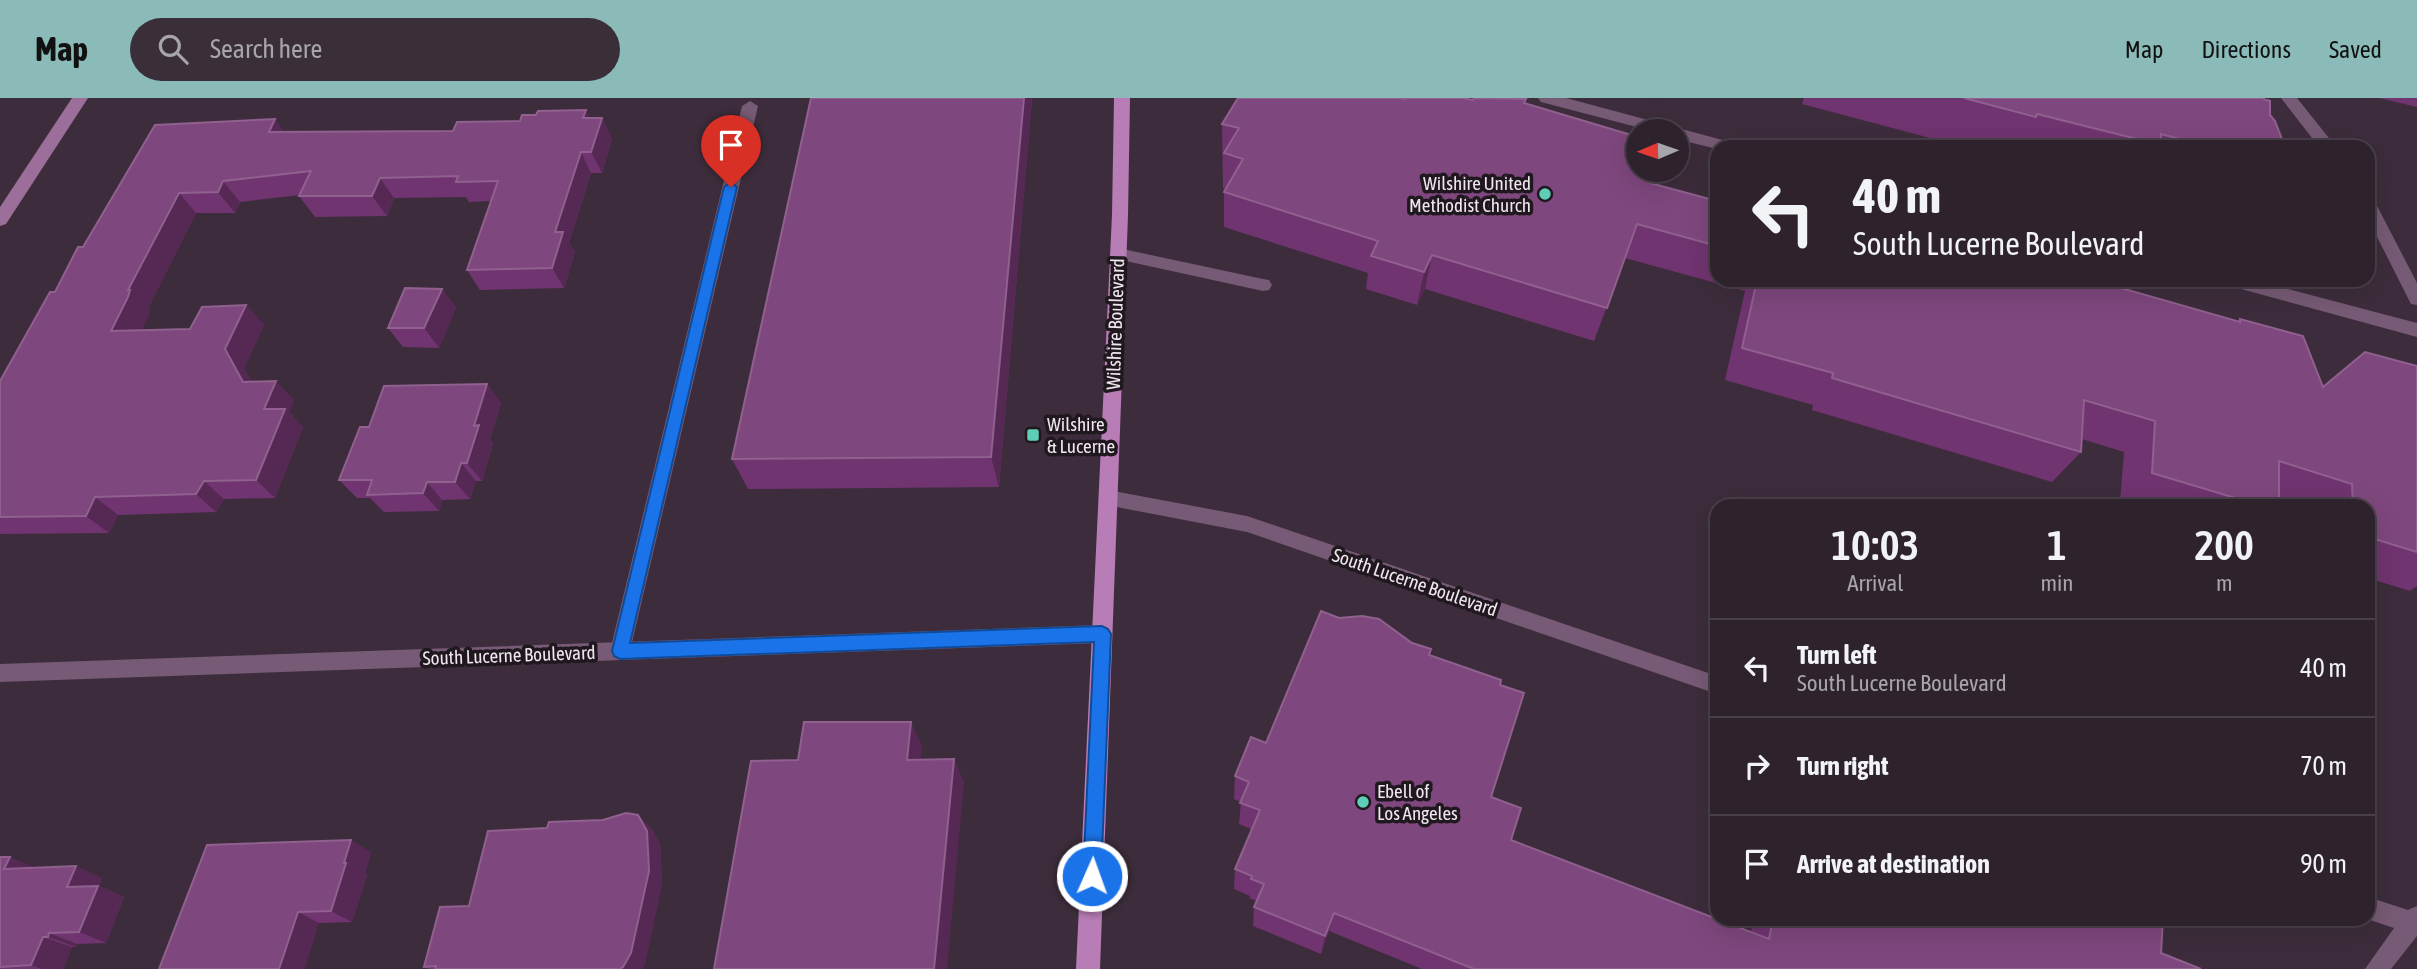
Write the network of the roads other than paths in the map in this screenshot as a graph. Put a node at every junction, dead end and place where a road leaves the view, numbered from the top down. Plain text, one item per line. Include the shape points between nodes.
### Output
1 (80, 98) edge
2 (1122, 98) edge
3 (1546, 98) edge
4 (2289, 98) edge
5 (750, 106) dead end
6 (1626, 119) edge
7 (1689, 136) edge
8 (2322, 140) edge
9 (1710, 142) edge
10 (2375, 218) edge
11 (0, 220) edge
12 (1118, 254) junction
13 (1263, 285) dead end
14 (2256, 287) edge
15 (2417, 299) edge
16 (2417, 330) edge
17 (1108, 498) junction
18 (1102, 634) junction
19 (620, 651) junction
20 (0, 673) edge
21 (1710, 683) edge
22 (2375, 910) edge
23 (2415, 922) edge
24 (1088, 969) edge
25 (2377, 969) edge

1 - 11 main road
2 - 12 main road, Wilshire Boulevard
3 - 6 street
4 - 8 street
5 - 19 street
7 - 9 street
10 - 15 street
12 - 13 street
12 - 17 main road, Wilshire Boulevard
14 - 16 street
17 - 18 main road, Wilshire Boulevard
17 - 21 street, South Lucerne Boulevard via 1247,524
18 - 19 street, South Lucerne Boulevard
18 - 24 main road, Wilshire Boulevard
19 - 20 street, South Lucerne Boulevard
22 - 23 street
23 - 25 street

